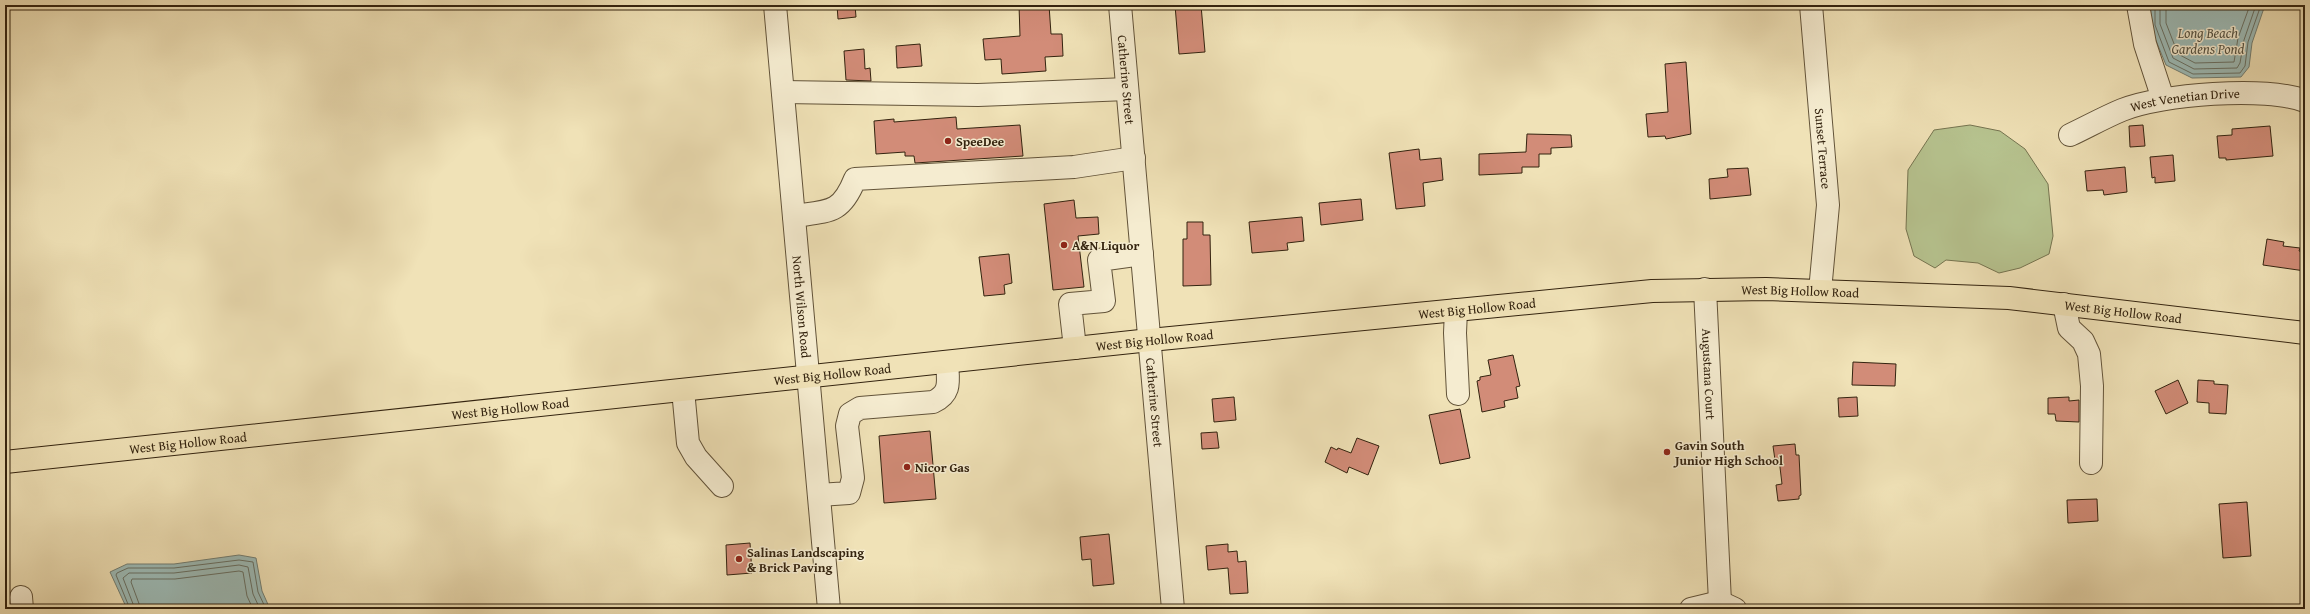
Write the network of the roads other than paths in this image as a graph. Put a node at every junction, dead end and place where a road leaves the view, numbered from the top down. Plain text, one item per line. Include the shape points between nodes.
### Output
1 (775, 5) edge
2 (1120, 5) edge
3 (1811, 5) edge
4 (2138, 5) edge
5 (1128, 89) junction
6 (783, 92) junction
7 (2163, 100) junction
8 (2305, 101) edge
9 (2070, 135) dead end
10 (1134, 158) junction
11 (794, 216) junction
12 (1142, 254) junction
13 (1704, 289) junction
14 (1820, 291) junction
15 (2064, 304) junction
16 (1456, 310) junction
17 (2305, 333) edge
18 (1150, 340) junction
19 (1075, 348) junction
20 (947, 362) junction
21 (808, 377) junction
22 (683, 390) junction
23 (1458, 394) dead end
24 (5, 462) edge
25 (2091, 463) dead end
26 (722, 486) dead end
27 (819, 495) junction
28 (1728, 606) edge
29 (829, 609) edge
30 (1173, 609) edge
31 (1691, 609) edge

1 - 6 street, North Wilson Road
2 - 5 street, Catherine Street
3 - 14 street, Sunset Terrace via 1828,205
4 - 7 street via 2145,44
5 - 6 street via 978,95
5 - 10 street, Catherine Street
6 - 11 street, North Wilson Road
7 - 8 street, West Venetian Drive via 2267,93
7 - 9 street, West Venetian Drive via 2123,110
10 - 11 street via 1074,167 855,179 848,196 840,205 830,211
10 - 12 street, Catherine Street
11 - 21 street, North Wilson Road
12 - 18 street, Catherine Street
12 - 19 street via 1099,260 1104,300 1070,304
13 - 14 main road, West Big Hollow Road
13 - 16 main road, West Big Hollow Road via 1652,290
13 - 28 street, Augustana Court
14 - 15 main road, West Big Hollow Road via 2009,298
15 - 17 main road, West Big Hollow Road
15 - 25 street via 2069,328 2083,341 2089,354 2092,386
16 - 18 main road, West Big Hollow Road
16 - 23 street
18 - 19 main road, West Big Hollow Road
18 - 30 street, Catherine Street
19 - 20 main road, West Big Hollow Road
20 - 21 main road, West Big Hollow Road
20 - 27 street via 948,387 943,397 933,402 860,408 850,414 847,426 853,478 849,493
21 - 22 main road, West Big Hollow Road
21 - 27 street, North Wilson Road
22 - 24 main road, West Big Hollow Road
22 - 26 street via 688,442 696,458
27 - 29 street, North Wilson Road
28 - 31 street, Augustana Court

